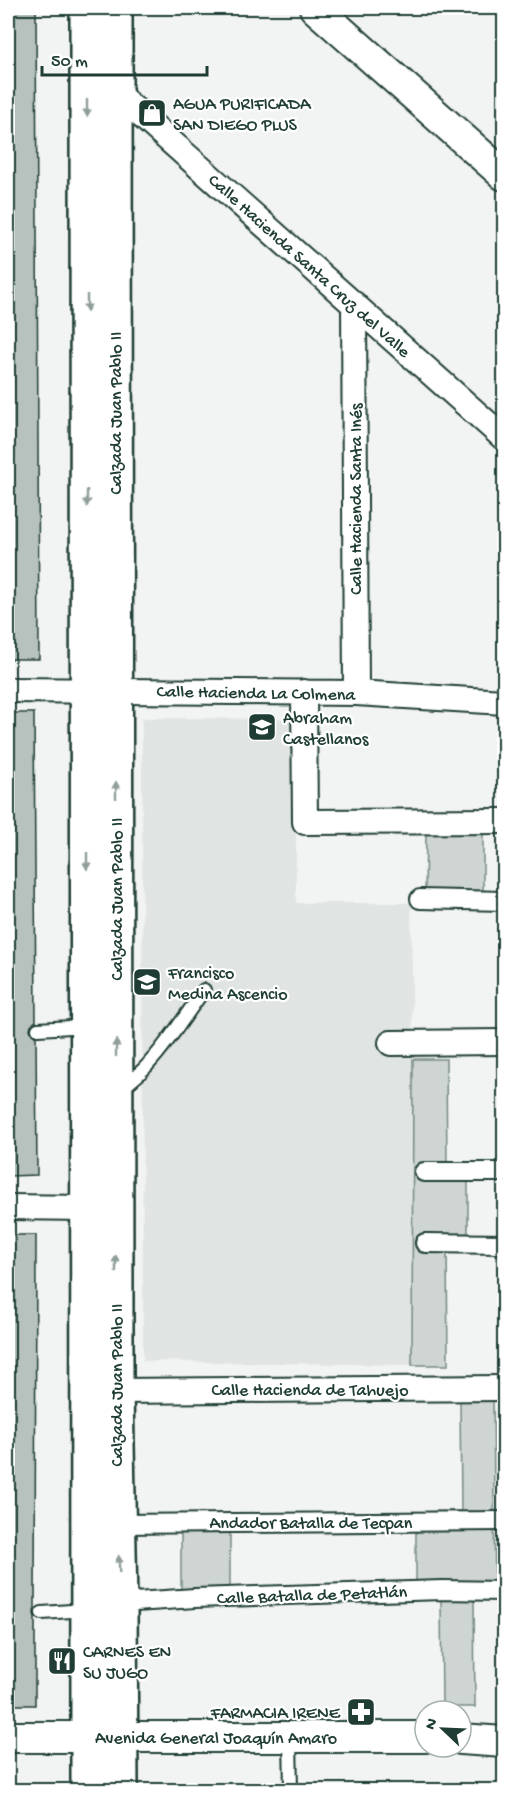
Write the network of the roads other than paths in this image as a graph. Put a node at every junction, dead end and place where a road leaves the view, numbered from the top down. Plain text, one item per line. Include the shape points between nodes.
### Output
1 (87, 8) edge
2 (115, 8) edge
3 (315, 8) edge
4 (115, 92) junction
5 (504, 175) edge
6 (354, 304) junction
7 (504, 438) edge
8 (8, 690) edge
9 (101, 691) junction
10 (304, 692) junction
11 (356, 693) junction
12 (504, 702) edge
13 (504, 821) edge
14 (420, 899) dead end
15 (504, 901) edge
16 (204, 990) dead end
17 (87, 1026) junction
18 (38, 1029) dead end
19 (504, 1042) edge
20 (391, 1043) dead end
21 (116, 1091) junction
22 (424, 1172) dead end
23 (504, 1172) edge
24 (8, 1207) edge
25 (87, 1208) junction
26 (425, 1243) dead end
27 (504, 1244) edge
28 (504, 1388) edge
29 (116, 1390) junction
30 (504, 1521) edge
31 (118, 1524) junction
32 (504, 1591) edge
33 (120, 1603) junction
34 (87, 1610) junction
35 (42, 1613) dead end
36 (88, 1736) junction
37 (122, 1736) junction
38 (8, 1737) edge
39 (290, 1737) junction
40 (413, 1737) edge
41 (473, 1740) edge
42 (504, 1742) edge
43 (88, 1791) edge
44 (121, 1791) edge
45 (291, 1791) edge

1 -> 9 main road, Calzada Juan Pablo II
2 - 4 main road, Calzada Juan Pablo II
3 - 5 street
4 - 6 street, Calle Hacienda Santa Cruz del Valle
4 - 9 main road, Calzada Juan Pablo II
6 - 7 street, Calle Hacienda Santa Cruz del Valle
6 - 11 street, Calle Hacienda Santa Inés
8 - 9 street, Calle Hacienda La Colmena
9 - 10 street, Calle Hacienda La Colmena
9 -> 17 main road, Calzada Juan Pablo II
21 -> 9 main road, Calzada Juan Pablo II
10 - 11 street, Calle Hacienda La Colmena
10 - 13 street via 305,822
11 - 12 street, Calle Hacienda La Colmena
14 - 15 street
16 - 21 lane via 146,1067
17 - 18 lane
17 - 25 main road, Calzada Juan Pablo II
19 - 20 street
29 -> 21 main road, Calzada Juan Pablo II
22 - 23 street
24 - 25 street
25 - 34 main road, Calzada Juan Pablo II
26 - 27 street
28 - 29 street, Calle Hacienda de Tahuejo
29 - 31 main road, Calzada Juan Pablo II
30 - 31 street, Andador Batalla de Tecpan
33 -> 31 main road, Calzada Juan Pablo II
32 - 33 street, Calle Batalla de Petatlán via 430,1590
33 - 37 main road, Calzada Juan Pablo II
34 - 35 lane
34 - 36 main road, Calzada Juan Pablo II
36 - 37 street, Avenida General Joaquín Amaro
36 - 38 street, Avenida General Joaquín Amaro
36 - 43 main road, Calzada Juan Pablo II
37 - 39 street, Avenida General Joaquín Amaro
37 - 44 main road, Calzada Juan Pablo II
39 - 40 street, Avenida General Joaquín Amaro
39 - 45 lane
41 - 42 street

